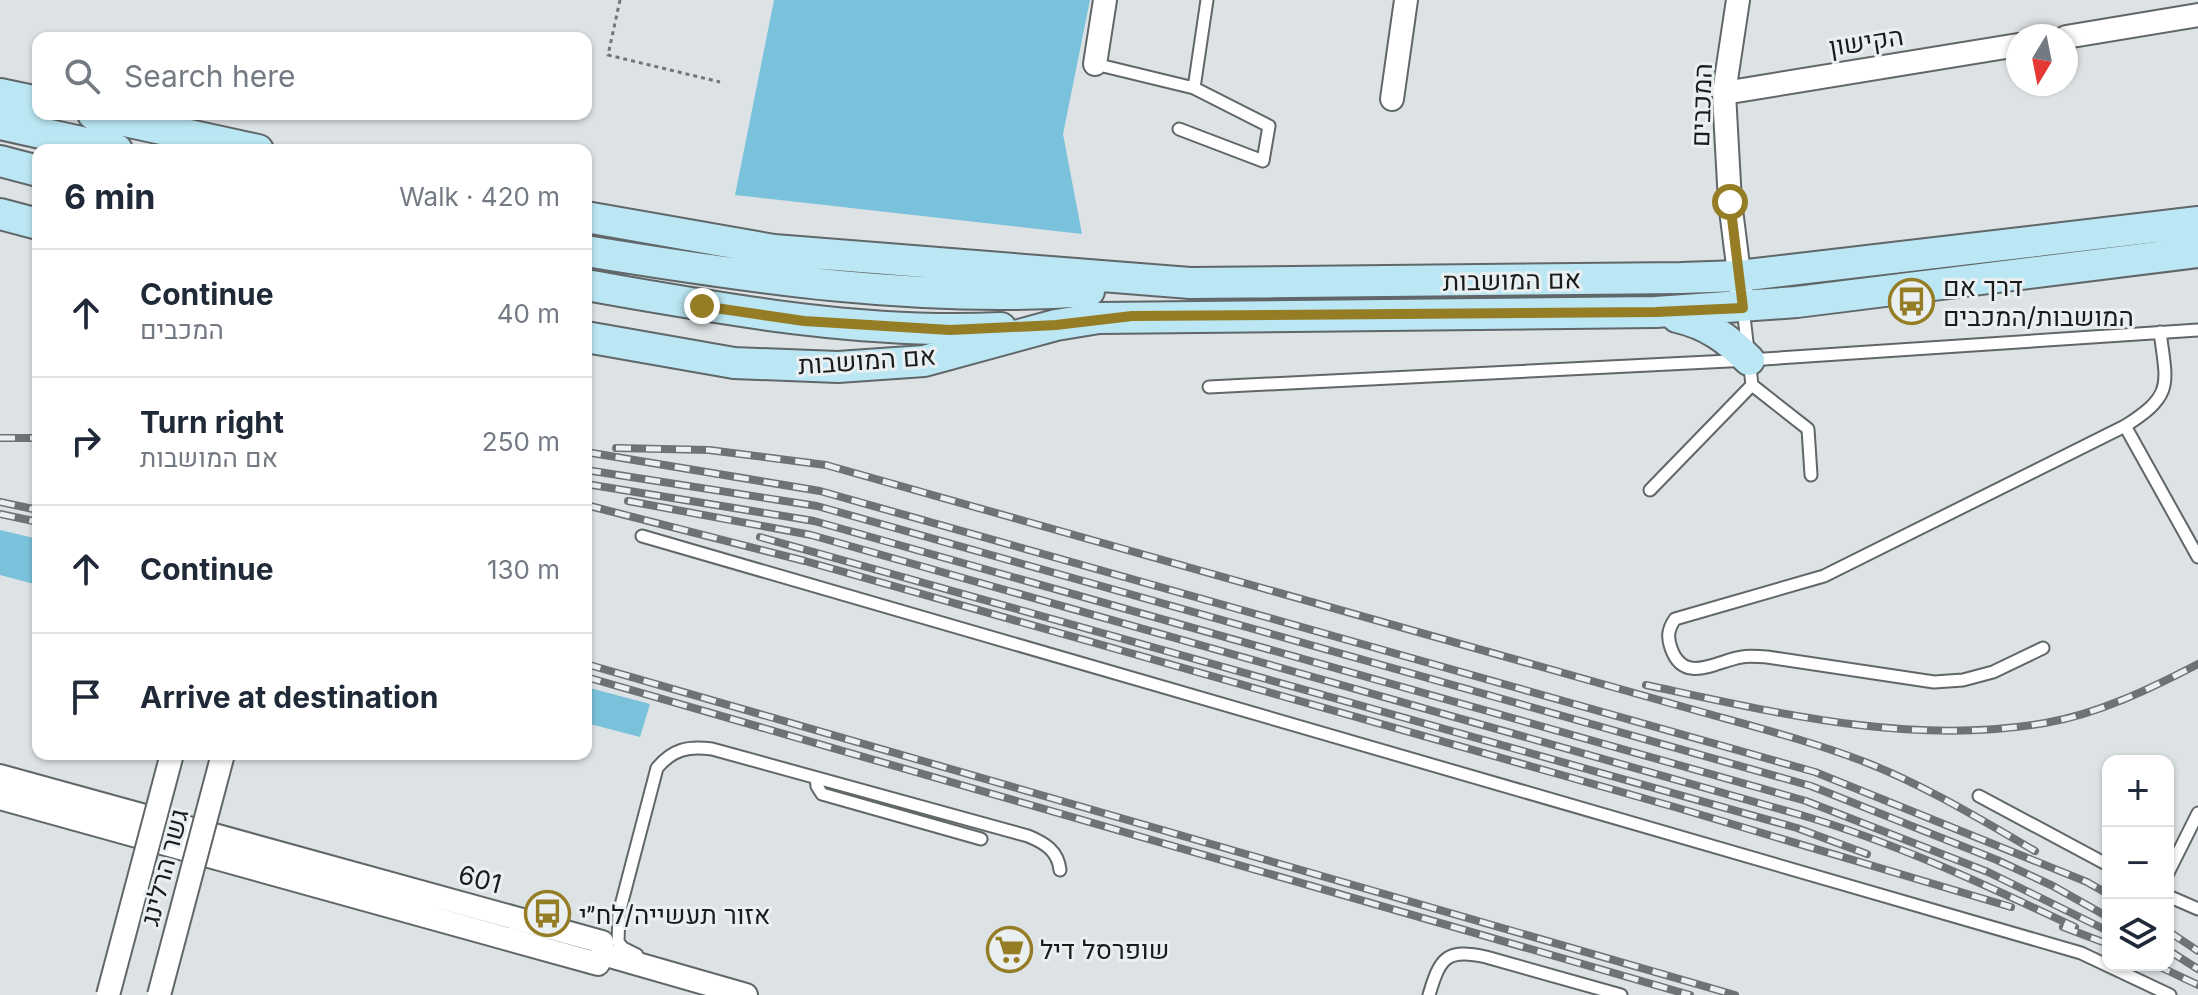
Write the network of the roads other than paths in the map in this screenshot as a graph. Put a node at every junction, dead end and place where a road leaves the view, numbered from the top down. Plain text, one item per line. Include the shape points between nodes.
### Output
1 (1105, 0) edge
2 (1207, 0) edge
3 (1406, 0) edge
4 (1738, 0) edge
5 (2198, 15) edge
6 (2078, 35) edge
7 (2006, 47) edge
8 (1095, 64) joint
9 (1194, 88) junction
10 (1724, 93) junction
11 (0, 94) edge
12 (1392, 99) dead end
13 (32, 101) edge
14 (120, 120) edge
15 (0, 124) edge
16 (1179, 129) dead end
17 (90, 144) edge
18 (230, 144) edge
19 (0, 161) edge
20 (32, 169) edge
21 (0, 214) edge
22 (592, 218) edge
23 (32, 222) edge
24 (2198, 222) edge
25 (592, 252) edge
26 (2198, 252) edge
27 (1739, 276) junction
28 (1190, 283) junction
29 (592, 286) edge
30 (1743, 308) junction
31 (1656, 312) junction
32 (1056, 325) junction
33 (2198, 330) edge
34 (2160, 332) junction
35 (592, 338) edge
36 (1751, 373) junction
37 (1209, 387) dead end
38 (2125, 426) junction
39 (1811, 475) dead end
40 (1650, 490) dead end
41 (642, 536) dead end
42 (2198, 557) edge
43 (2043, 648) dead end
44 (170, 760) edge
45 (221, 760) edge
46 (0, 776) edge
47 (816, 778) junction
48 (1979, 796) dead end
49 (0, 798) edge
50 (2198, 813) edge
51 (981, 839) dead end
52 (2174, 861) edge
53 (2102, 862) edge
54 (1060, 870) dead end
55 (2174, 899) edge
56 (2198, 909) edge
57 (603, 954) junction
58 (738, 993) edge
59 (108, 995) edge
60 (159, 995) edge
61 (1429, 995) edge
62 (1621, 995) edge
63 (2170, 995) edge

1 - 8 street
2 - 9 lane
3 - 12 street
4 - 10 street, המכבים
5 - 6 street
7 - 10 street, הקישון
8 - 9 lane
9 - 16 lane via 1269,126 1263,161
10 - 27 street, המכבים
11 - 13 main road
14 - 18 main road
15 - 17 main road
19 - 20 main road
21 - 23 main road
22 - 28 main road, אם המושבות via 774,250
24 - 27 main road, אם המושבות
25 - 28 main road via 849,287 998,294
26 - 30 main road, אם המושבות
27 - 28 main road, אם המושבות
27 - 30 street, המכבים
29 - 32 main road via 804,321 950,330
30 - 31 main road, אם המושבות
30 - 36 lane
31 - 32 main road, אם המושבות via 1132,316
31 - 36 main road via 1727,338
32 - 35 main road, אם המושבות via 924,361 838,367 734,363
33 - 34 lane
34 - 36 lane
34 - 38 lane via 2167,382 2152,409
36 - 37 lane
36 - 39 lane via 1808,429
36 - 40 lane
38 - 42 lane
38 - 43 lane via 1824,576 1675,619 1669,628 1673,654 1684,666 1697,669 1741,657 1767,657 1934,682 1993,672
41 - 63 lane via 2066,948
44 - 59 street, גשר הרלינג, bridge
45 - 60 street, גשר הרלינג, bridge
46 - 57 street, 601 via 602,942
47 - 51 lane via 822,794
47 - 54 lane via 1028,836 1049,847
47 - 58 lane via 696,747 682,748 657,768 619,913 618,942 633,953 731,984
48 - 53 lane
49 - 57 street, 601 via 598,964
50 - 52 lane
55 - 56 lane
57 - 58 street
61 - 62 lane via 1444,958 1467,954

